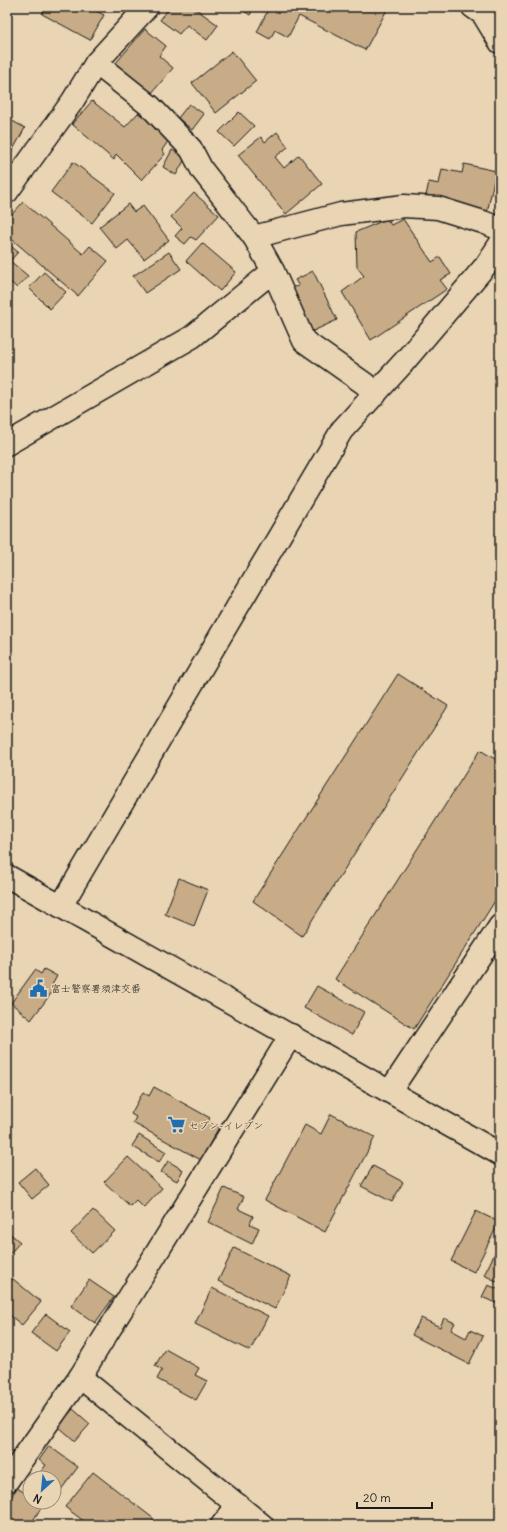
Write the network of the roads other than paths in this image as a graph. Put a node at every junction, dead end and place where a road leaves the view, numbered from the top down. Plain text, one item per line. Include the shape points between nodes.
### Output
1 (147, 7) edge
2 (473, 7) edge
3 (500, 42) edge
4 (96, 63) junction
5 (7, 192) edge
6 (500, 229) edge
7 (254, 237) junction
8 (500, 244) edge
9 (273, 271) junction
10 (375, 395) junction
11 (7, 444) edge
12 (7, 876) edge
13 (61, 906) junction
14 (500, 926) edge
15 (291, 1035) junction
16 (390, 1091) junction
17 (500, 1154) edge
18 (80, 1377) junction
19 (7, 1480) edge
20 (238, 1506) junction
21 (222, 1525) edge
22 (262, 1525) edge

1 - 4 street
2 - 3 street via 483,14
4 - 5 street via 72,102
4 - 7 street via 150,106 191,149 202,170
6 - 7 street via 438,208 404,206 341,214
7 - 9 street
8 - 10 street via 487,264
9 - 10 street via 304,341 365,384
9 - 11 street via 192,338
10 - 13 street via 342,430
12 - 13 street
13 - 15 street
14 - 16 street
15 - 16 street
15 - 18 street
16 - 17 street
18 - 19 street
18 - 20 street
20 - 21 street
20 - 22 street

